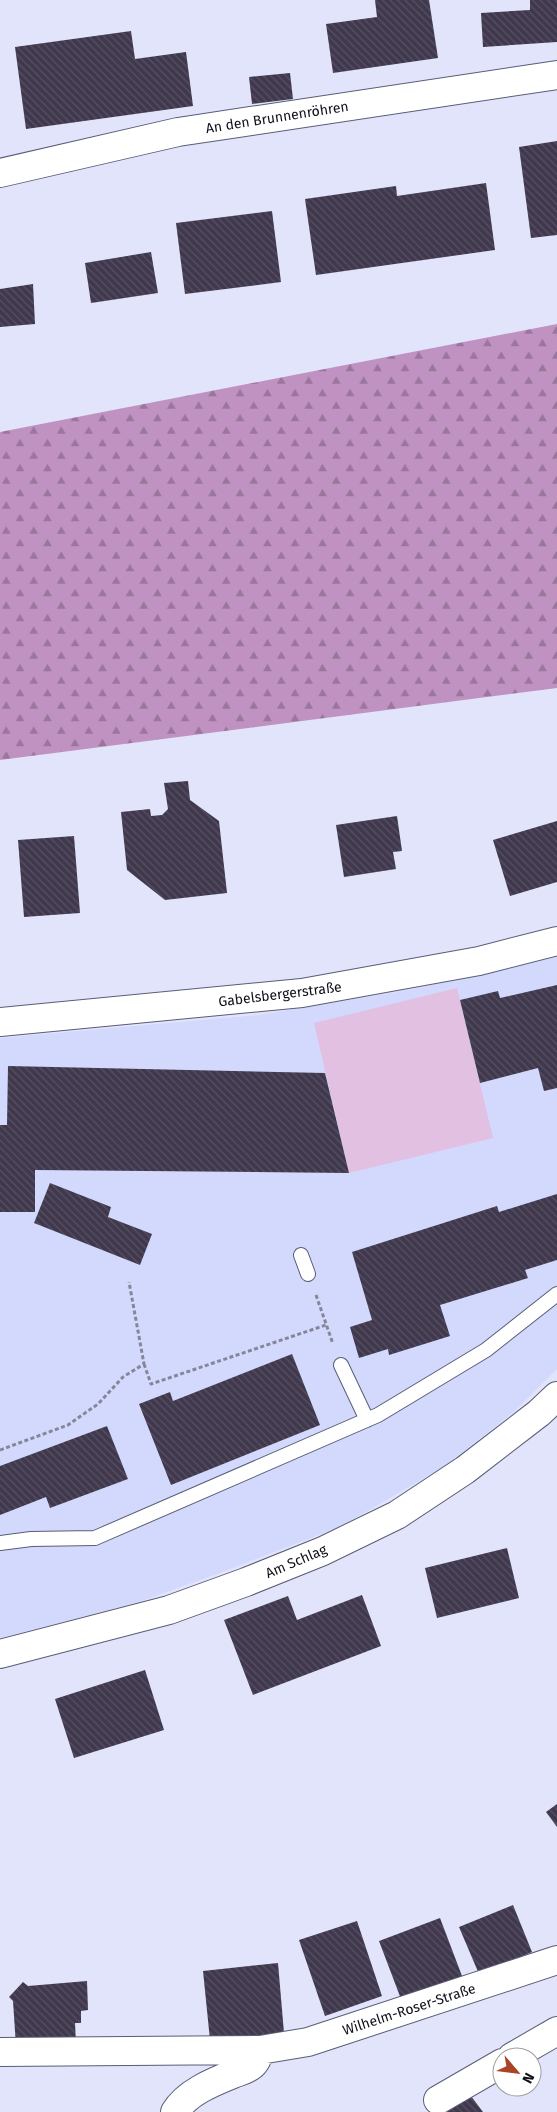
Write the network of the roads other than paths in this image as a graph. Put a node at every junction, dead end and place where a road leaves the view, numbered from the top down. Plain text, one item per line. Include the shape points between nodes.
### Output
1 (557, 75) edge
2 (0, 173) edge
3 (557, 941) edge
4 (0, 1022) edge
5 (301, 1255) dead end
6 (308, 1274) road end
7 (557, 1294) edge
8 (341, 1365) road end
9 (557, 1396) edge
10 (367, 1420) junction
11 (0, 1543) edge
12 (0, 1654) edge
13 (557, 1961) edge
14 (557, 2031) edge
15 (529, 2047) edge
16 (260, 2050) junction
17 (0, 2052) edge
18 (492, 2069) edge
19 (438, 2100) dead end
20 (175, 2112) edge

1 - 2 street, An den Brunnenröhren via 178,132
3 - 4 street, Gabelsbergerstraße via 479,961 302,993
5 - 6 lane
7 - 10 lane via 486,1350
8 - 10 lane
9 - 12 street, Am Schlag via 458,1475 397,1515 323,1551 169,1610
10 - 11 lane via 95,1538
13 - 16 street, Wilhelm-Roser-Straße via 308,2042
14 - 15 street
16 - 17 street, Wilhelm-Roser-Straße
16 - 20 street via 251,2066 194,2094
18 - 19 street

